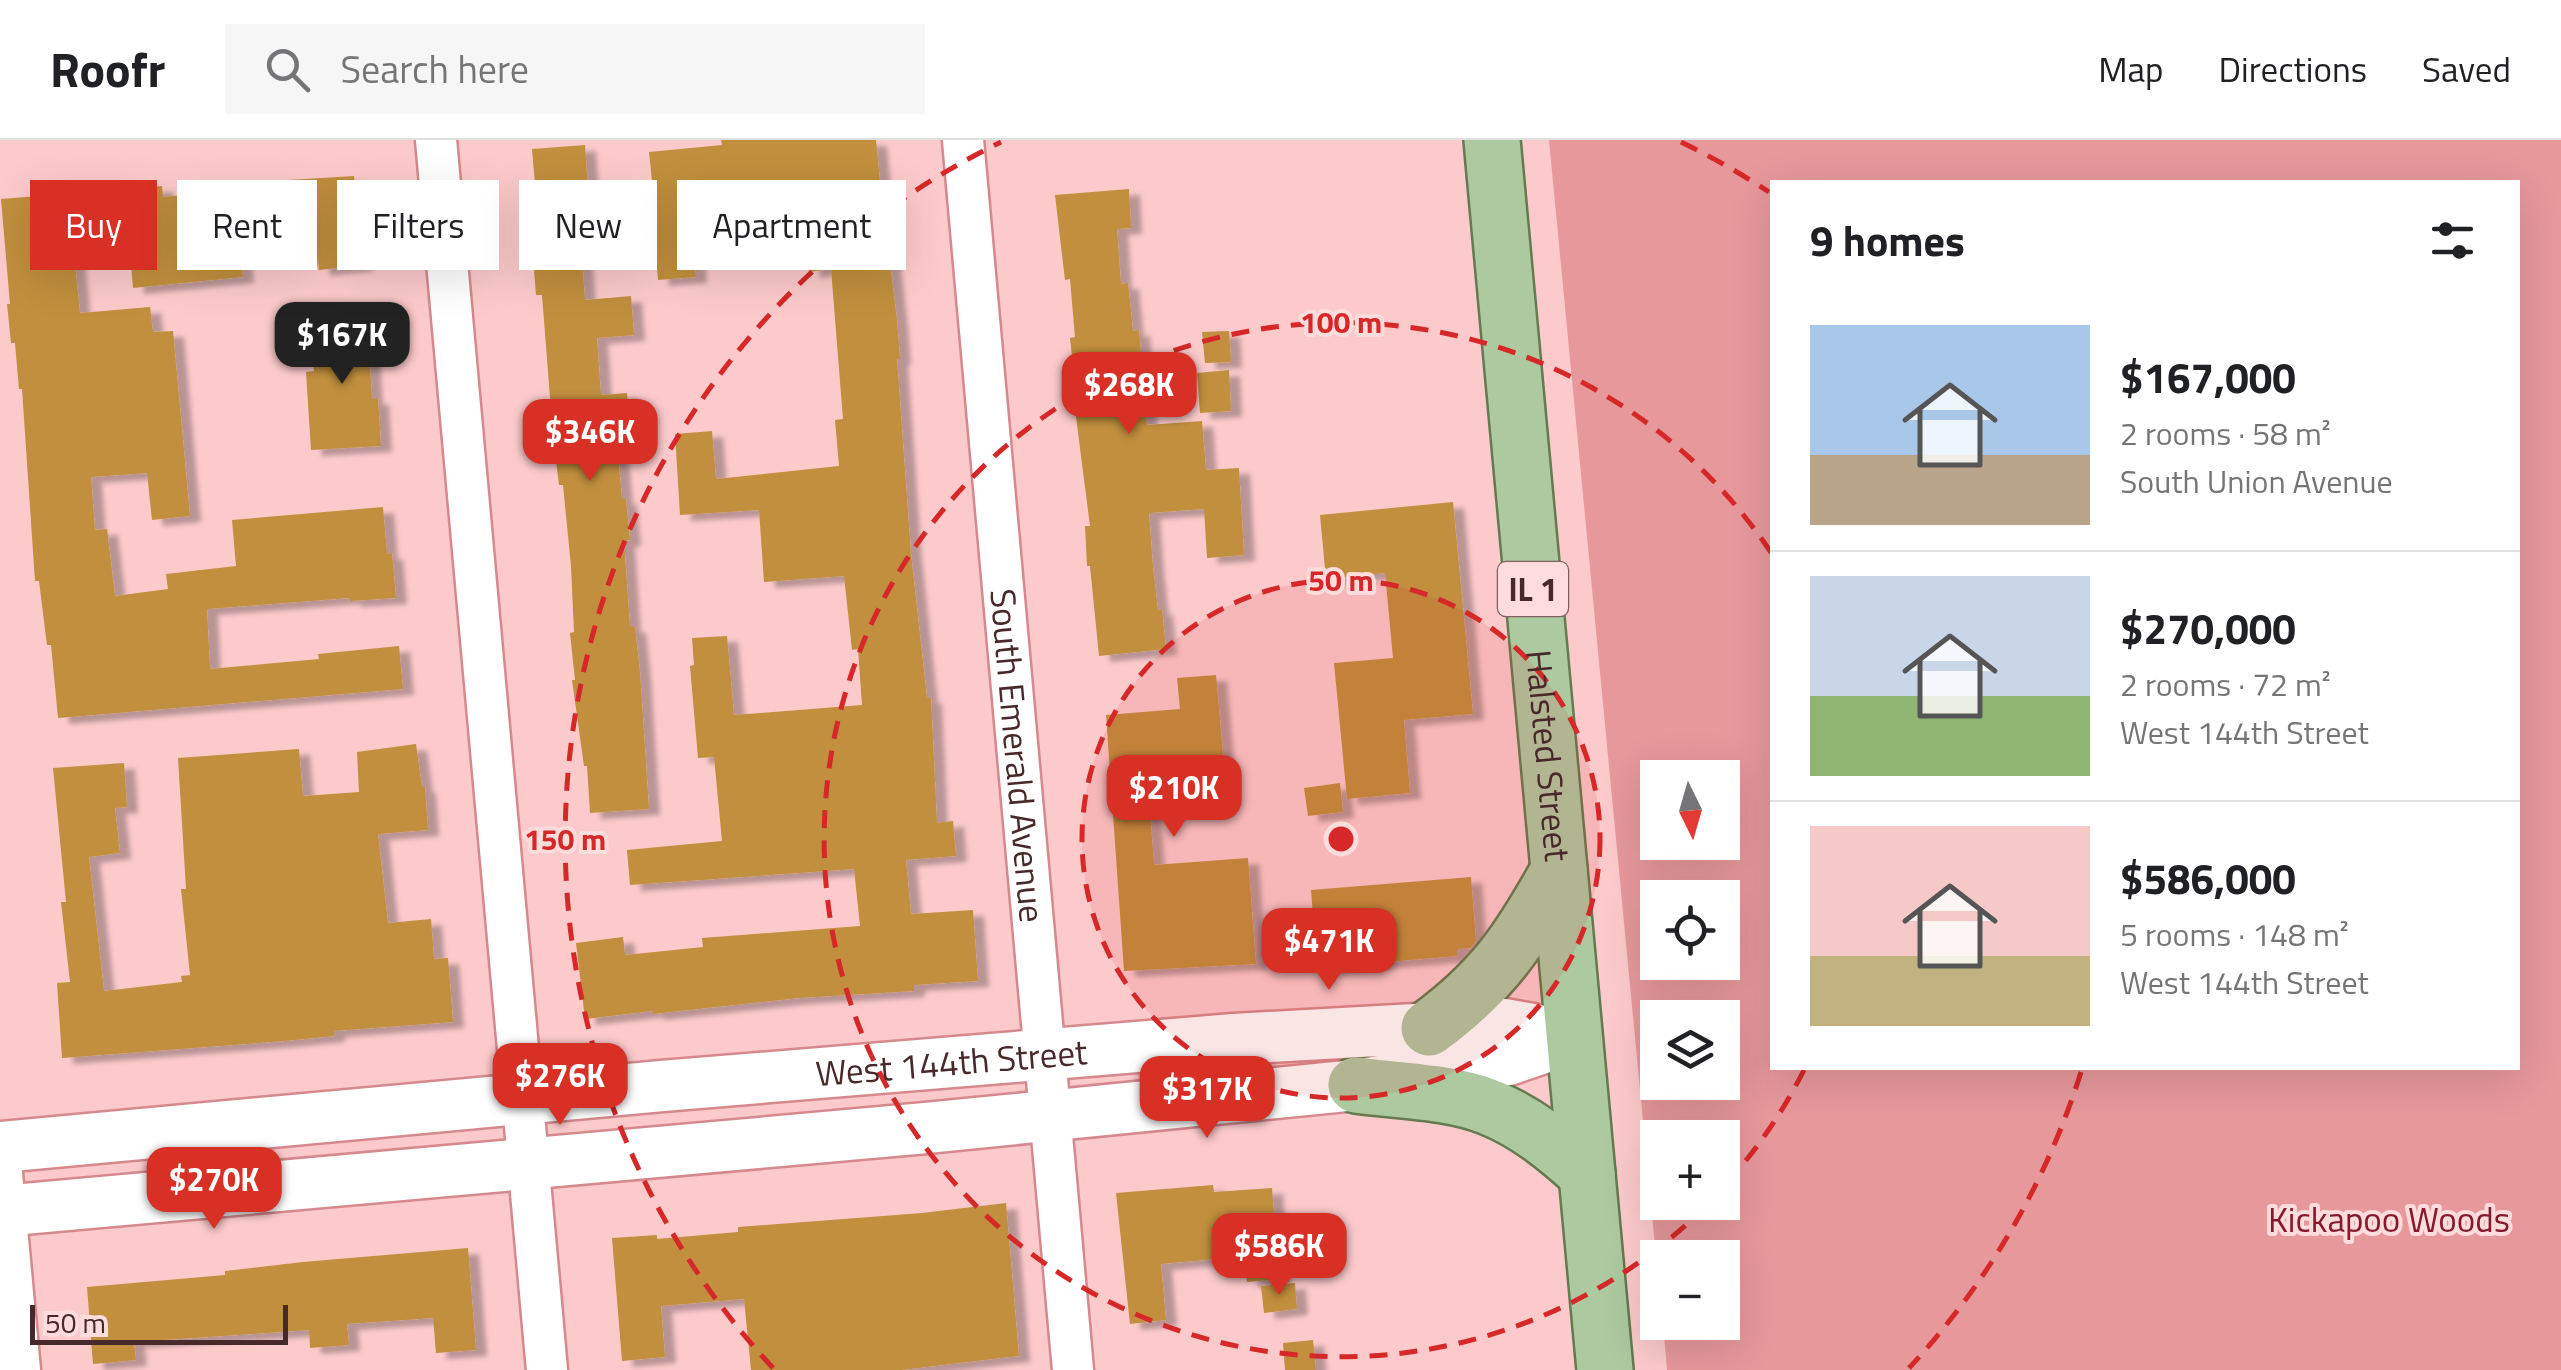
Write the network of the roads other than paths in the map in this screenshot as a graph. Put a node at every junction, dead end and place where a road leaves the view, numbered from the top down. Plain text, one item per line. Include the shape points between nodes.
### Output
1 (436, 140) edge
2 (963, 140) edge
3 (1492, 140) edge
4 (1559, 870) junction
5 (1429, 1028) junction
6 (1575, 1037) junction
7 (1044, 1053) junction
8 (1356, 1085) junction
9 (523, 1099) junction
10 (1050, 1116) junction
11 (0, 1150) edge
12 (528, 1164) junction
13 (1587, 1174) junction
14 (3, 1211) edge
15 (20, 1370) edge
16 (547, 1370) edge
17 (1073, 1370) edge
18 (1605, 1370) edge

1 - 9 street
2 - 7 street, South Emerald Avenue
3 - 4 main road, Halsted Street / IL 1
4 - 5 main road via 1498,967
4 - 6 main road, Halsted Street / IL 1
5 - 6 street, West 144th Street via 1505,1024
5 - 7 street, West 144th Street
6 - 8 street, West 144th Street via 1508,1060
6 - 13 main road, Halsted Street / IL 1
7 - 9 street, West 144th Street
7 - 10 street, South Emerald Avenue
8 - 10 street, West 144th Street
8 - 13 main road via 1487,1106 1524,1124
9 - 11 street, West 144th Street
9 - 12 street
10 - 12 street, West 144th Street
10 - 17 street, South Emerald Avenue
11 - 14 street
12 - 14 street, West 144th Street
12 - 16 street
13 - 18 main road, Halsted Street / IL 1
14 - 15 street

